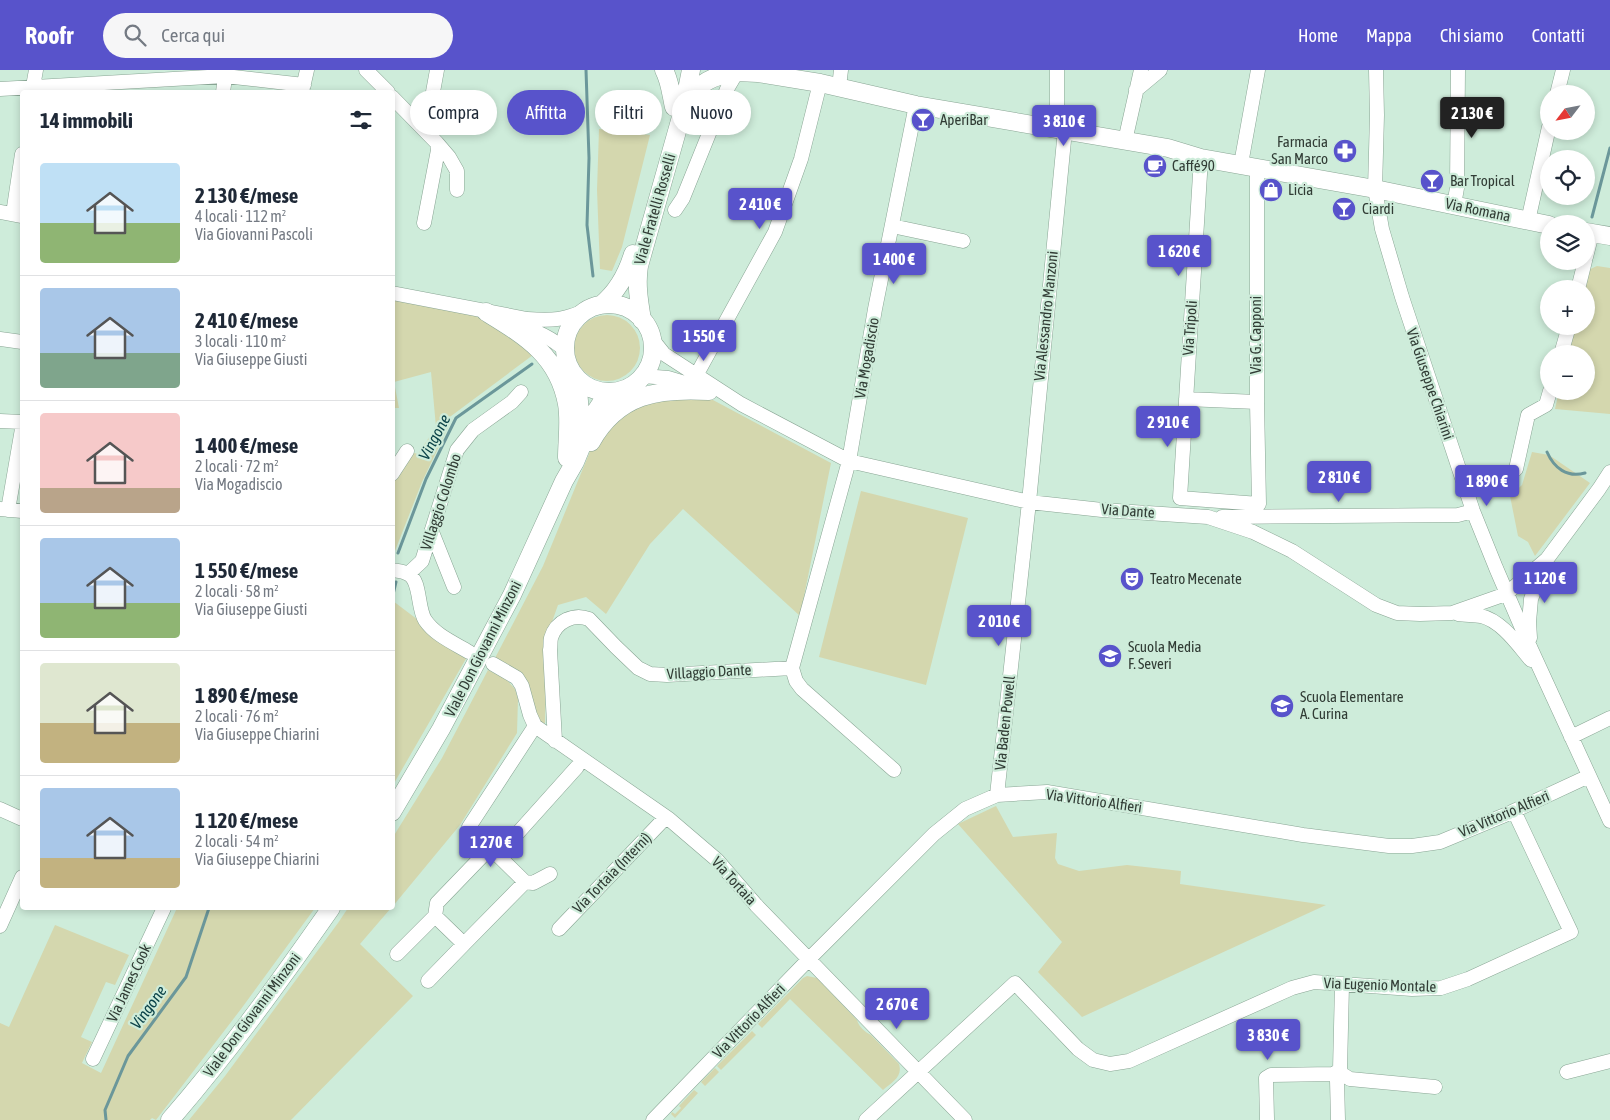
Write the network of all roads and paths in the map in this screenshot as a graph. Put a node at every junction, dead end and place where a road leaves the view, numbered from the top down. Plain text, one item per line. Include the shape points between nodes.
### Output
1 (36, 70) edge
2 (307, 70) edge
3 (366, 70) edge
4 (437, 70) edge
5 (664, 70) edge
6 (682, 70) edge
7 (691, 70) edge
8 (841, 70) edge
9 (1057, 70) edge
10 (1141, 70) edge
11 (1160, 70) edge
12 (1258, 70) edge
13 (1376, 70) edge
14 (1458, 70) edge
15 (1563, 70) edge
16 (743, 71) edge
17 (226, 73) edge
18 (820, 83) junction
19 (1559, 85) edge
20 (303, 88) edge
21 (839, 88) junction
22 (0, 89) edge
23 (33, 90) edge
24 (222, 90) edge
25 (386, 90) edge
26 (433, 90) edge
27 (680, 90) edge
28 (685, 90) edge
29 (696, 90) edge
30 (1136, 90) junction
31 (672, 95) edge
32 (395, 100) edge
33 (916, 105) junction
34 (410, 114) edge
35 (1061, 130) junction
36 (672, 131) edge
37 (430, 135) edge
38 (672, 135) edge
39 (1125, 140) junction
40 (1546, 140) edge
41 (437, 143) junction
42 (1201, 158) junction
43 (20, 166) edge
44 (1249, 166) junction
45 (1374, 189) junction
46 (457, 190) dead end
47 (1454, 205) junction
48 (675, 210) dead end
49 (12, 214) edge
50 (1528, 221) junction
51 (424, 223) dead end
52 (1540, 223) edge
53 (892, 226) junction
54 (1595, 234) edge
55 (1610, 236) edge
56 (963, 241) dead end
57 (395, 294) edge
58 (595, 307) junction
59 (486, 312) junction
60 (642, 320) junction
61 (0, 339) edge
62 (652, 339) junction
63 (20, 342) edge
64 (565, 350) junction
65 (697, 374) junction
66 (643, 376) junction
67 (577, 378) junction
68 (709, 391) junction
69 (520, 392) dead end
70 (614, 392) junction
71 (1186, 399) junction
72 (1547, 400) edge
73 (1256, 402) junction
74 (741, 404) junction
75 (0, 421) edge
76 (20, 422) edge
77 (20, 438) edge
78 (407, 451) dead end
79 (571, 460) junction
80 (849, 461) junction
81 (395, 469) edge
82 (1516, 469) dead end
83 (1610, 472) edge
84 (1029, 502) junction
85 (1259, 504) joint
86 (4, 509) edge
87 (20, 511) edge
88 (1473, 511) junction
89 (1208, 517) junction
90 (432, 532) junction
91 (1547, 559) junction
92 (1496, 568) junction
93 (395, 571) edge
94 (408, 574) junction
95 (1531, 574) junction
96 (454, 587) dead end
97 (1506, 594) junction
98 (1452, 613) junction
99 (1530, 647) junction
100 (469, 652) dead end
101 (494, 664) dead end
102 (792, 668) junction
103 (1542, 672) junction
104 (1610, 718) edge
105 (535, 726) junction
106 (1571, 737) junction
107 (555, 741) junction
108 (577, 767) dead end
109 (894, 770) dead end
110 (1589, 776) junction
111 (998, 795) junction
112 (395, 807) edge
113 (0, 809) edge
114 (1514, 811) junction
115 (666, 817) junction
116 (20, 818) edge
117 (1610, 821) edge
118 (494, 851) junction
119 (550, 874) dead end
120 (20, 881) edge
121 (525, 882) junction
122 (163, 910) edge
123 (330, 910) edge
124 (435, 916) junction
125 (0, 926) edge
126 (559, 930) dead end
127 (464, 944) junction
128 (397, 954) dead end
129 (809, 959) junction
130 (428, 981) dead end
131 (1342, 985) junction
132 (93, 1059) dead end
133 (1610, 1061) edge
134 (1340, 1070) junction
135 (918, 1071) junction
136 (1567, 1072) dead end
137 (1435, 1087) dead end
138 (1267, 1119) dead end
139 (170, 1120) edge
140 (653, 1120) edge
141 (866, 1120) edge
142 (965, 1120) edge
143 (1338, 1120) edge

1 - 23 street
2 - 20 street
3 - 25 street
4 - 26 street
5 - 31 main road
6 - 27 main road, Viale Fratelli Rosselli
7 - 28 main road, Viale Fratelli Rosselli
8 - 21 street
9 - 35 street, Via Alessandro Manzoni
10 - 30 street
11 - 30 street
12 - 44 street, Via G. Capponi
13 - 45 street, Via Giuseppe Chiarini
14 - 47 street
15 - 19 street
16 - 18 main road, Via Romana
16 - 29 main road via 704,82
16 - 48 street via 728,89 683,198
17 - 20 street
17 - 23 street
17 - 24 street
18 - 21 main road, Via Romana
18 - 65 street via 801,159 775,232
21 - 33 main road, Via Romana
22 - 23 street
30 - 39 street
32 - 34 street
33 - 35 main road, Via Romana
33 - 53 street, Via Mogadiscio
35 - 39 main road, Via Romana
35 - 84 street, Via Alessandro Manzoni
36 - 58 main road, Viale Fratelli Rosselli via 630,266 611,297
37 - 41 street
38 - 60 main road, Viale Fratelli Rosselli via 639,266 637,284
39 - 42 main road, Via Romana
40 - 50 street
41 - 46 street via 458,171
41 - 51 street
42 - 44 main road, Via Romana
42 - 71 street, Via Tripoli
43 - 49 street
44 - 45 main road, Via Romana
44 - 73 street, Via G. Capponi
45 - 47 main road, Via Romana
45 - 88 street, Via Giuseppe Chiarini via 1402,297
47 - 50 main road, Via Romana
50 - 52 main road, Via Romana
53 - 56 street
53 - 80 street, Via Mogadiscio
54 - 55 main road
57 - 59 street
58 - 59 street via 569,318 546,320
58 - 60 main road via 612,304 624,307
58 - 64 main road via 579,316 571,326
59 - 64 street via 543,334
59 - 79 main road via 525,336 554,369 566,404
60 - 62 main road
61 - 63 street
62 - 65 street, Via Dante via 664,354
62 - 66 main road via 650,365
64 - 67 main road
65 - 74 street, Via Dante
66 - 68 street, Via Dante via 668,378
66 - 70 main road via 635,384
67 - 70 main road via 594,389
67 - 79 main road, Viale Don Giovanni Minzoni via 580,414
68 - 74 street, Via Dante
68 - 79 main road via 667,391 629,402 606,420 587,449
69 - 90 street, Villaggio Colombo via 512,402 473,430 457,450
70 - 79 main road, Viale Don Giovanni Minzoni via 596,411
71 - 73 street
71 - 85 street, Via Tripoli via 1180,498
72 - 82 street via 1546,405 1528,415
73 - 85 street, Via G. Capponi
74 - 80 street, Via Dante
75 - 76 street
77 - 86 street
78 - 81 street
79 - 112 main road, Viale Don Giovanni Minzoni via 512,595 441,729
80 - 84 street, Via Dante
80 - 102 street
83 - 91 street
84 - 89 street, Via Dante
84 - 111 street, Via Baden Powell
86 - 87 street
88 - 89 street via 1448,516
88 - 92 street, Via Giuseppe Chiarini
89 - 98 street, Via Dante via 1292,550 1376,605 1397,613
90 - 94 street, Villaggio Colombo via 422,562
90 - 96 street
91 - 95 street, Via Dante
91 - 99 street via 1531,599
92 - 95 street via 1512,576
92 - 97 street, Via Giuseppe Chiarini
93 - 94 street
94 - 100 street via 417,587 419,607 432,629
95 - 97 street, Via Dante
97 - 98 street, Via Dante
97 - 99 street, Via Giuseppe Chiarini
98 - 103 street via 1483,616 1494,622
99 - 103 street, Via Giuseppe Chiarini
101 - 105 street via 517,678
102 - 107 street, Villaggio Dante via 650,674 638,668 589,619 575,616 557,627 550,650
102 - 109 street via 802,690
103 - 106 street, Via Giuseppe Chiarini
104 - 106 street
105 - 107 street, Via Tortaia
105 - 118 street via 469,827
106 - 110 street, Via Giuseppe Chiarini
107 - 115 street, Via Tortaia
108 - 118 street
110 - 114 street, Via Vittorio Alfieri
110 - 117 street, Via Giuseppe Chiarini
111 - 114 street, Via Vittorio Alfieri via 1047,792 1280,832 1389,846 1440,842
111 - 129 street, Via Vittorio Alfieri via 965,809 934,834
113 - 116 street
114 - 131 street, Via Eugenio Montale via 1572,932 1442,988
115 - 126 street, Via Tortaia (Interni)
115 - 129 street, Via Tortaia via 717,860 756,906
118 - 121 street
118 - 124 street via 437,903
119 - 121 street via 533,883
120 - 125 street
121 - 127 street
122 - 132 street, Via James Cook
123 - 139 main road, Viale Don Giovanni Minzoni via 273,991
124 - 127 street
124 - 128 street
127 - 130 street
129 - 135 street, Via Tortaia
129 - 140 street, Via Vittorio Alfieri
131 - 134 street
131 - 135 street, Via Eugenio Montale via 1314,982 1292,988 1129,1061 1110,1064 1093,1060 1078,1050 1015,982
133 - 136 street
134 - 137 street via 1350,1079
134 - 138 street via 1333,1074 1271,1075 1266,1078
134 - 143 street via 1337,1080
135 - 141 street
135 - 142 street, Via Tortaia

